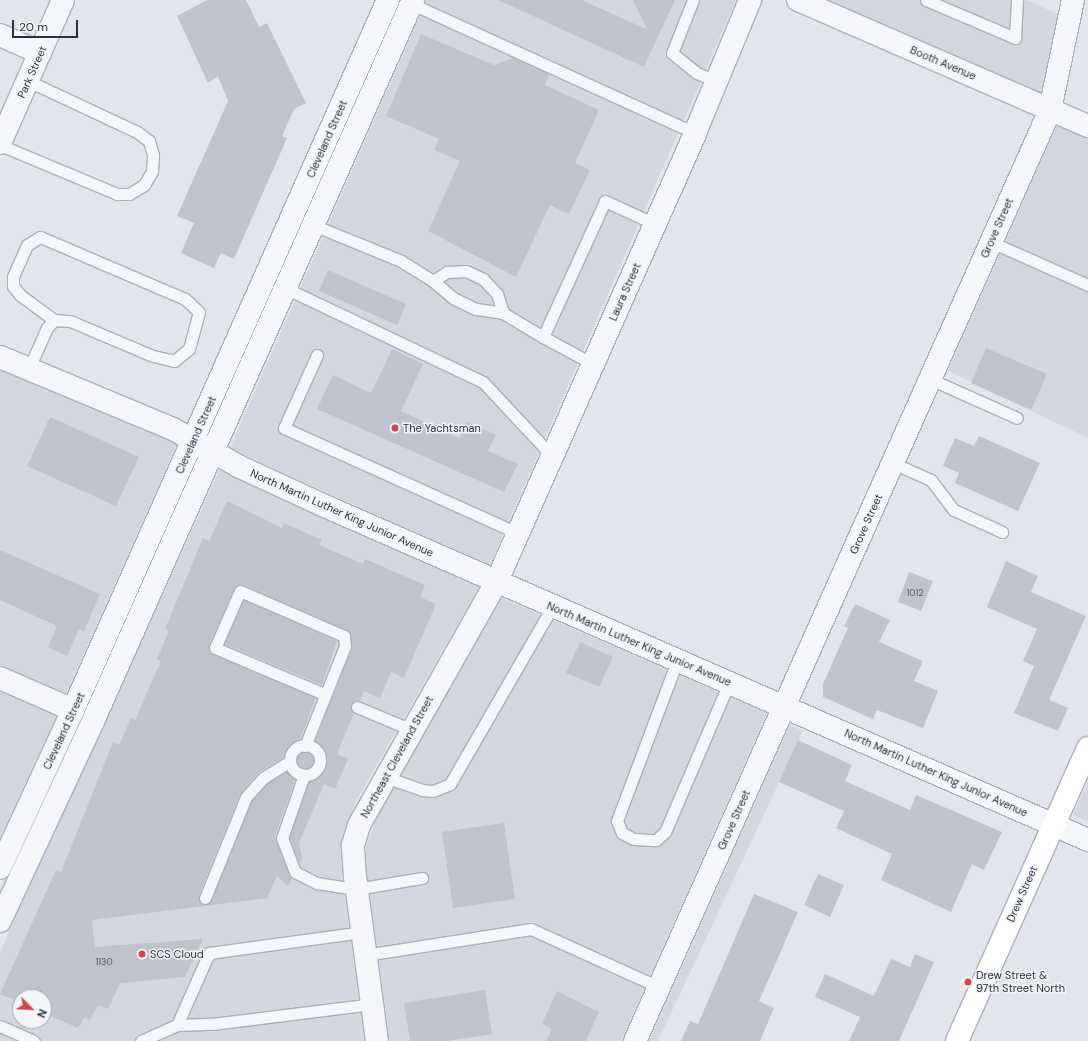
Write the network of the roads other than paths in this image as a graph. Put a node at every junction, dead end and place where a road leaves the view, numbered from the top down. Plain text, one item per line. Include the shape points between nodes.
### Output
1 (63, 0) edge
2 (388, 0) edge
3 (693, 0) edge
4 (750, 0) edge
5 (798, 0) edge
6 (926, 0) edge
7 (1017, 0) edge
8 (1073, 0) edge
9 (412, 2) edge
10 (0, 35) edge
11 (40, 53) junction
12 (28, 81) junction
13 (716, 81) junction
14 (1050, 110) junction
15 (1088, 126) edge
16 (695, 132) junction
17 (0, 144) edge
18 (655, 224) junction
19 (313, 225) junction
20 (991, 242) junction
21 (433, 281) junction
22 (1088, 285) edge
23 (285, 288) junction
24 (503, 313) junction
25 (54, 320) junction
26 (543, 337) junction
27 (317, 354) dead end
28 (0, 357) edge
29 (593, 364) junction
30 (29, 368) junction
31 (930, 379) junction
32 (1017, 418) dead end
33 (193, 440) junction
34 (214, 452) junction
35 (552, 456) junction
36 (893, 463) junction
37 (1002, 532) dead end
38 (518, 533) junction
39 (496, 582) junction
40 (552, 607) junction
41 (677, 661) junction
42 (0, 678) edge
43 (729, 683) junction
44 (324, 694) junction
45 (357, 707) dead end
46 (784, 707) junction
47 (74, 710) junction
48 (412, 730) junction
49 (305, 746) junction
50 (1088, 748) edge
51 (290, 761) junction
52 (304, 775) junction
53 (385, 777) junction
54 (1054, 825) junction
55 (1088, 840) edge
56 (0, 868) edge
57 (422, 878) dead end
58 (356, 889) junction
59 (205, 898) dead end
60 (0, 921) edge
61 (362, 932) junction
62 (365, 955) junction
63 (659, 987) junction
64 (372, 1004) junction
65 (177, 1025) junction
66 (0, 1026) edge
67 (34, 1041) edge
68 (141, 1041) edge
69 (377, 1041) edge
70 (635, 1041) edge
71 (957, 1041) edge

1 - 11 street, Park Street
2 - 33 street, Cleveland Street
3 - 13 lane via 672,53 697,72
4 - 13 street, Laura Street
5 - 14 street, Booth Avenue
6 - 7 lane via 1015,38
8 - 14 street, Grove Street
9 - 16 lane
9 - 19 street, Cleveland Street
10 - 11 street
11 - 12 street, Park Street
12 - 17 street, Park Street
12 - 17 lane via 137,132 149,142 153,155 152,171 144,185 130,194 117,194
13 - 16 street, Laura Street
14 - 15 street, Booth Avenue
14 - 20 street, Grove Street
16 - 18 street, Laura Street
18 - 26 lane via 605,201
18 - 29 street, Laura Street
19 - 21 lane via 401,261
19 - 23 street, Cleveland Street
20 - 22 lane
20 - 31 street, Grove Street
21 - 24 lane via 465,304
21 - 24 lane via 447,272 466,271 483,279 497,294
23 - 34 street, Cleveland Street
23 - 35 lane via 483,382
24 - 26 lane
25 - 25 lane via 70,321 164,360 174,361 189,349 199,312 185,299 40,237 27,245 13,278 13,286 20,295
25 - 30 lane via 47,328
26 - 29 lane
27 - 38 lane via 284,428
28 - 30 street, North Martin Luther King Junior Avenue
29 - 35 street, Laura Street
30 - 33 street, North Martin Luther King Junior Avenue
31 - 32 lane
31 - 36 street, Grove Street
33 - 34 street, North Martin Luther King Junior Avenue
33 - 47 street, Cleveland Street
34 - 39 street, North Martin Luther King Junior Avenue via 327,507
34 - 60 street, Cleveland Street
35 - 38 street, Laura Street
36 - 37 lane via 931,480 954,510
36 - 46 street, Grove Street
38 - 39 street, Laura Street
39 - 40 street, North Martin Luther King Junior Avenue
39 - 48 street, Northeast Cleveland Street
40 - 41 street, North Martin Luther King Junior Avenue
40 - 53 lane via 450,784 433,790 422,790
41 - 43 street, North Martin Luther King Junior Avenue
41 - 43 lane via 617,821 622,833 634,839 656,840 665,832
42 - 47 street
43 - 46 street, North Martin Luther King Junior Avenue
44 - 44 lane via 345,646 344,636 240,591 215,648
44 - 49 lane
45 - 48 lane
46 - 54 street, North Martin Luther King Junior Avenue
46 - 63 street, Grove Street
47 - 56 street, Cleveland Street
48 - 53 street, Northeast Cleveland Street
49 - 51 lane via 293,752
49 - 52 lane via 314,749 320,761 316,770
50 - 54 main road, Drew Street
51 - 52 lane via 293,770
51 - 59 lane via 263,778 246,797
52 - 58 lane via 282,838 295,872 317,883
53 - 58 street, Northeast Cleveland Street via 357,832 354,845
54 - 55 street, North Martin Luther King Junior Avenue
54 - 71 main road, Drew Street
57 - 58 lane
58 - 61 street, Northeast Cleveland Street
61 - 62 street, Northeast Cleveland Street
61 - 65 lane via 209,953
62 - 63 lane via 531,930
62 - 64 street, Northeast Cleveland Street
63 - 70 street, Grove Street
64 - 65 lane via 212,1024
64 - 69 street, Northeast Cleveland Street
65 - 68 lane
66 - 67 lane

